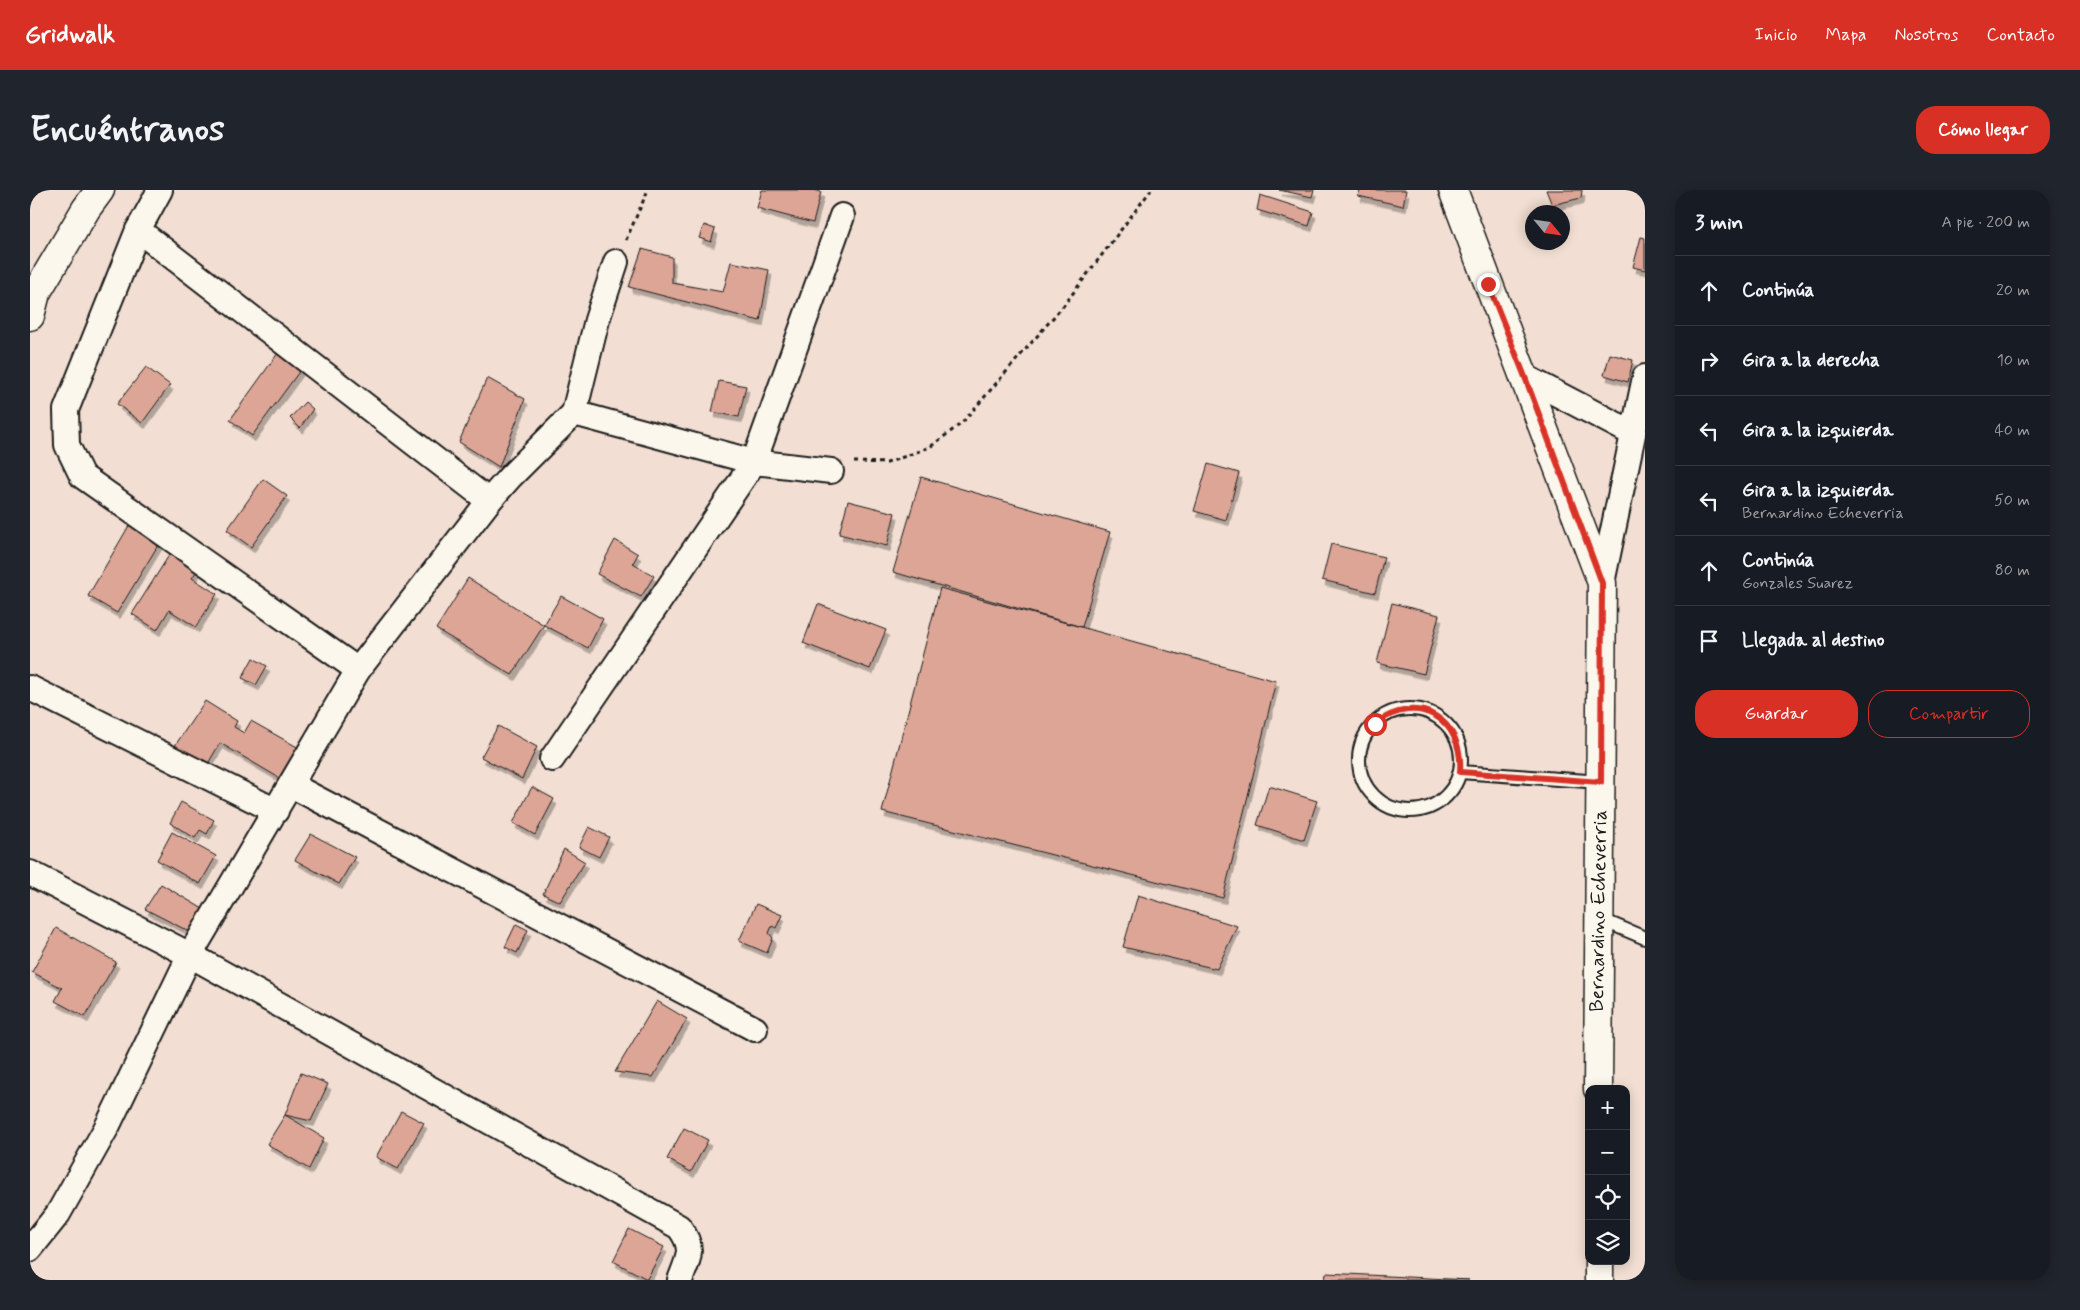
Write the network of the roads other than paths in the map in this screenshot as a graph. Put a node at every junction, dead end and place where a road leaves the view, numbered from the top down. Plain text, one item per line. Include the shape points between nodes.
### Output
1 (100, 190) edge
2 (160, 190) edge
3 (1453, 190) edge
4 (842, 216) dead end
5 (138, 230) junction
6 (616, 262) road end
7 (32, 300) edge
8 (1525, 377) junction
9 (1645, 378) edge
10 (574, 413) junction
11 (1632, 433) junction
12 (754, 462) junction
13 (831, 471) road end
14 (489, 501) junction
15 (1602, 583) junction
16 (358, 670) junction
17 (30, 688) edge
18 (552, 759) dead end
19 (1460, 772) junction
20 (1601, 782) junction
21 (291, 785) junction
22 (276, 811) junction
23 (30, 873) edge
24 (1600, 919) junction
25 (1645, 938) edge
26 (190, 955) junction
27 (755, 1029) dead end
28 (1598, 1085) edge
29 (30, 1249) edge
30 (1599, 1265) edge
31 (680, 1280) edge
32 (1599, 1280) edge

1 - 7 street
2 - 5 street
3 - 8 street
4 - 12 street
5 - 14 street
5 - 16 street via 66,410 67,445 82,476
6 - 10 street via 597,320
8 - 11 street
8 - 15 street
9 - 11 street
10 - 12 street
10 - 14 street
11 - 15 street
12 - 13 street
12 - 18 street
14 - 16 street
15 - 20 street, Bernardino Echeverria
16 - 21 street
17 - 22 street
19 - 19 lane via 1461,757 1451,730 1441,720 1422,711 1400,710 1387,715 1375,724 1361,749 1362,778 1369,791 1392,808 1406,811 1434,805 1450,791
19 - 20 lane
20 - 24 street, Bernardino Echeverria
21 - 22 street
21 - 27 street
22 - 26 street
23 - 26 street
24 - 25 lane
24 - 28 street, Bernardino Echeverria
26 - 29 street via 108,1125 58,1214
26 - 31 street via 680,1226 688,1238 690,1255
30 - 32 street

